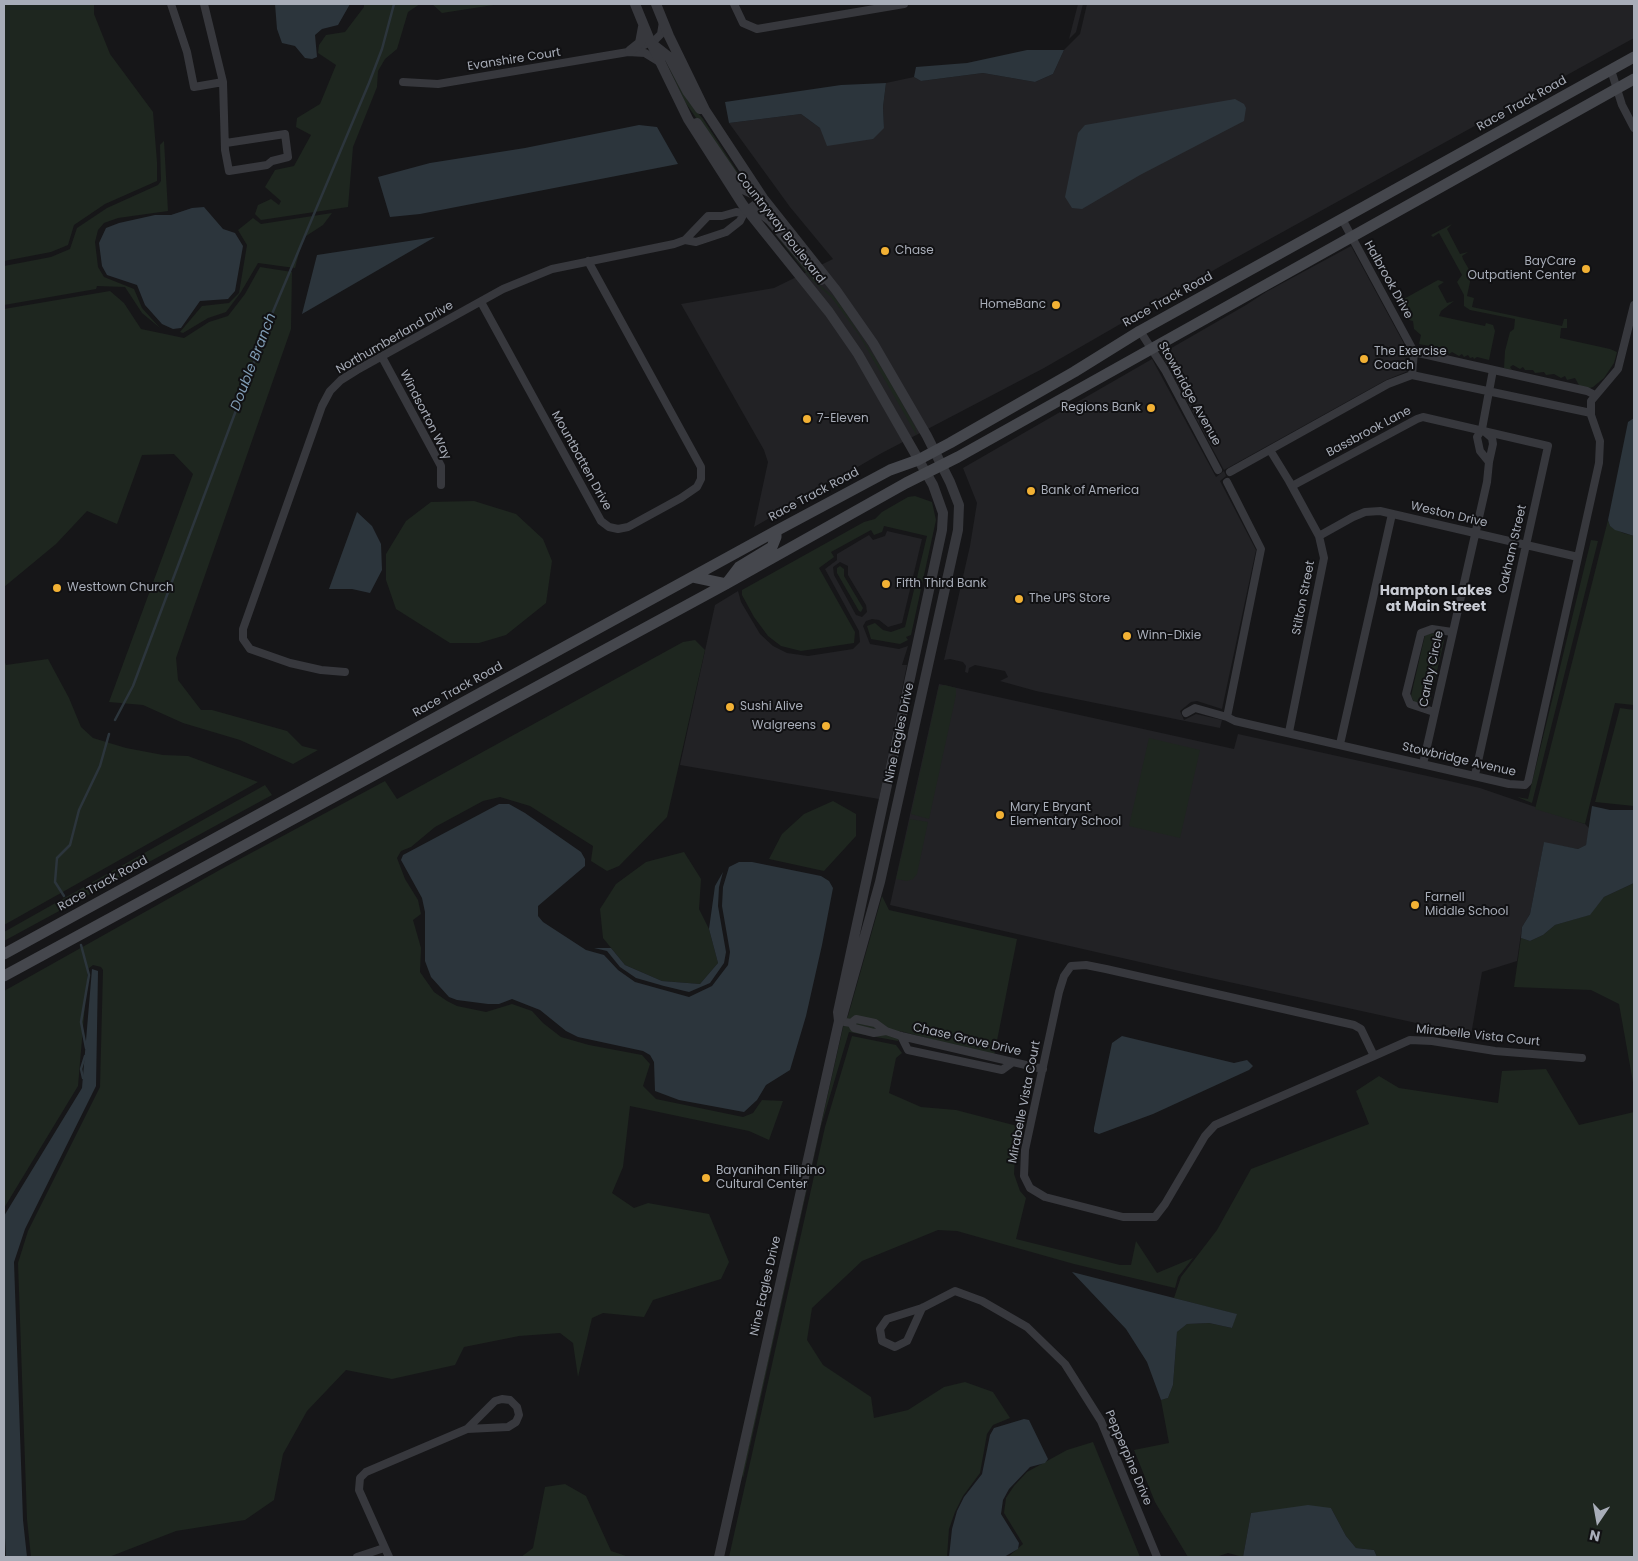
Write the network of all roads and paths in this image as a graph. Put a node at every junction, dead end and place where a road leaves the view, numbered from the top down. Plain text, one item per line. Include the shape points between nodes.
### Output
1 (171, 4) edge
2 (204, 4) edge
3 (635, 4) edge
4 (656, 4) edge
5 (734, 4) edge
6 (904, 4) edge
7 (642, 21) junction
8 (663, 22) junction
9 (651, 43) junction
10 (629, 52) junction
11 (1634, 58) edge
12 (660, 63) junction
13 (1611, 70) junction
14 (1634, 79) edge
15 (223, 82) junction
16 (403, 82) dead end
17 (1617, 89) junction
18 (679, 101) junction
19 (711, 120) junction
20 (1634, 128) edge
21 (226, 143) junction
22 (762, 198) junction
23 (745, 211) junction
24 (1342, 219) junction
25 (1351, 236) junction
26 (685, 240) junction
27 (588, 261) junction
28 (839, 294) junction
29 (481, 302) junction
30 (1634, 305) edge
31 (1140, 331) junction
32 (1151, 349) junction
33 (1414, 352) junction
34 (382, 357) junction
35 (1493, 370) junction
36 (1412, 375) junction
37 (1489, 391) junction
38 (1595, 395) junction
39 (1591, 413) junction
40 (1482, 429) junction
41 (1548, 446) joint
42 (1270, 450) junction
43 (934, 451) junction
44 (918, 460) junction
45 (1489, 462) junction
46 (942, 465) junction
47 (1218, 470) dead end
48 (925, 472) junction
49 (1230, 472) dead end
50 (1227, 482) dead end
51 (442, 485) dead end
52 (1292, 486) junction
53 (1392, 514) junction
54 (776, 531) junction
55 (1474, 532) junction
56 (1319, 536) junction
57 (1526, 545) junction
58 (1578, 557) junction
59 (693, 577) junction
60 (726, 584) junction
61 (1452, 632) junction
62 (345, 672) dead end
63 (1434, 712) junction
64 (1186, 713) dead end
65 (1227, 717) junction
66 (1289, 732) junction
67 (1340, 744) junction
68 (1423, 764) junction
69 (1475, 775) junction
70 (291, 797) junction
71 (302, 814) junction
72 (867, 879) junction
73 (880, 882) junction
74 (4, 954) edge
75 (5, 972) edge
76 (839, 1021) junction
77 (1374, 1056) junction
78 (1582, 1058) dead end
79 (1043, 1069) junction
80 (922, 1308) junction
81 (467, 1429) junction
82 (384, 1548) junction
83 (357, 1557) edge
84 (388, 1557) edge
85 (719, 1557) edge
86 (1157, 1557) edge

1 - 15 street via 187,52 194,87
2 - 15 street
3 - 7 street, Countryway Boulevard
4 - 8 street, Countryway Boulevard
5 - 6 street via 743,23 757,30
7 - 9 street, Countryway Boulevard
7 - 10 street via 642,39
8 - 9 street via 661,34
8 - 19 street, Countryway Boulevard
9 - 10 street, Evanshire Court
9 - 12 street, Countryway Boulevard
9 - 19 street via 669,57 694,103
10 - 12 street, Evanshire Court via 645,53
10 - 16 street, Evanshire Court via 438,84
11 - 13 main road, Race Track Road
12 - 18 street, Countryway Boulevard
13 - 17 street
13 - 24 main road, Race Track Road
14 - 17 main road
15 - 21 street
17 - 20 street
17 - 25 main road
18 - 22 street via 703,130 738,184
18 - 23 street, Countryway Boulevard
19 - 22 street, Countryway Boulevard
21 - 21 street via 285,134 288,157 267,165 229,171
22 - 23 street, Northumberland Drive
22 - 28 street, Countryway Boulevard
23 - 26 street via 708,216
23 - 26 street, Northumberland Drive via 740,221 726,232 696,242
23 - 28 street via 756,210 765,215 819,279
23 - 44 street, Countryway Boulevard via 819,299 858,354
24 - 25 street, Halbrook Drive
24 - 31 main road, Race Track Road
25 - 32 main road
25 - 33 street, Halbrook Drive
26 - 27 street, Northumberland Drive
27 - 29 street, Northumberland Drive via 552,269 503,289
27 - 29 street, Mountbatten Drive via 701,467 697,487 628,527 609,527 601,520
28 - 43 street, Countryway Boulevard via 894,376
29 - 34 street, Northumberland Drive
30 - 38 street, Stowbridge Avenue via 1618,369
31 - 32 street, Stowbridge Avenue
31 - 43 main road, Race Track Road
32 - 46 main road
32 - 47 street, Stowbridge Avenue
33 - 35 street
33 - 36 street
34 - 51 street, Windsorton Way via 441,466
34 - 62 street, Northumberland Drive via 341,380 322,406 243,629 243,639 250,649 322,670
35 - 37 street
35 - 38 street
36 - 37 street
36 - 42 street via 1388,384
37 - 39 street
37 - 40 street
38 - 39 street, Stowbridge Avenue
39 - 58 street, Stowbridge Avenue via 1601,450
40 - 41 street, Bassbrook Lane
40 - 45 street, Carlby Circle via 1492,438
40 - 45 street via 1477,444
40 - 52 street, Bassbrook Lane via 1423,417
41 - 57 street, Oakham Street
42 - 49 street
42 - 52 street, Stilton Street
43 - 44 main road, Race Track Road
43 - 46 street, Nine Eagles Drive
44 - 48 street, Nine Eagles Drive
44 - 54 main road, Race Track Road via 890,470
45 - 55 street, Carlby Circle
46 - 48 main road
46 - 73 street, Nine Eagles Drive via 959,506 958,530
48 - 60 main road
48 - 72 street, Nine Eagles Drive via 941,504 943,520
50 - 65 street via 1261,549
52 - 56 street, Stilton Street
53 - 55 street, Weston Drive
53 - 56 street, Weston Drive via 1365,512
53 - 67 street
54 - 59 main road, Race Track Road
54 - 60 main road via 772,546 739,567
55 - 57 street, Weston Drive
55 - 61 street, Carlby Circle
56 - 66 street, Stilton Street via 1324,558 1322,573
57 - 58 street, Weston Drive
57 - 69 street, Oakham Street
58 - 69 street, Stowbridge Avenue via 1528,782 1518,786
59 - 60 main road
59 - 70 main road, Race Track Road
60 - 71 main road
61 - 63 street, Carlby Circle
61 - 63 street via 1432,629 1421,633 1406,694 1410,704
63 - 68 street, Carlby Circle
64 - 65 street, Stowbridge Avenue via 1195,708
65 - 66 street, Stowbridge Avenue
66 - 67 street, Stowbridge Avenue
67 - 68 street, Stowbridge Avenue
68 - 69 street, Stowbridge Avenue
70 - 71 main road
70 - 74 main road, Race Track Road
71 - 75 main road
72 - 73 street
72 - 76 street, Nine Eagles Drive via 838,1012
73 - 76 street, Nine Eagles Drive via 844,1015
76 - 79 street, Chase Grove Drive via 851,1024 856,1019 875,1023 901,1036 908,1050 1002,1070 1013,1062
76 - 85 street, Nine Eagles Drive
77 - 78 street, Mirabelle Vista Court via 1410,1040
77 - 79 street, Mirabelle Vista Court via 1361,1029 1354,1025 1086,965 1071,966 1064,976
77 - 79 street, Mirabelle Vista Court via 1215,1125 1165,1204 1154,1217 1143,1218 1075,1206 1045,1197 1030,1188 1023,1169 1025,1150
80 - 80 street, Pepperpine Drive via 907,1341 895,1347 882,1341 880,1329 888,1319
80 - 86 street, Pepperpine Drive via 945,1294 954,1291 964,1293 1026,1327 1065,1364 1101,1421
81 - 81 street via 508,1427 516,1422 519,1415 517,1407 510,1400 495,1401
81 - 82 street via 366,1472 360,1478 359,1490
82 - 83 street
82 - 84 street

